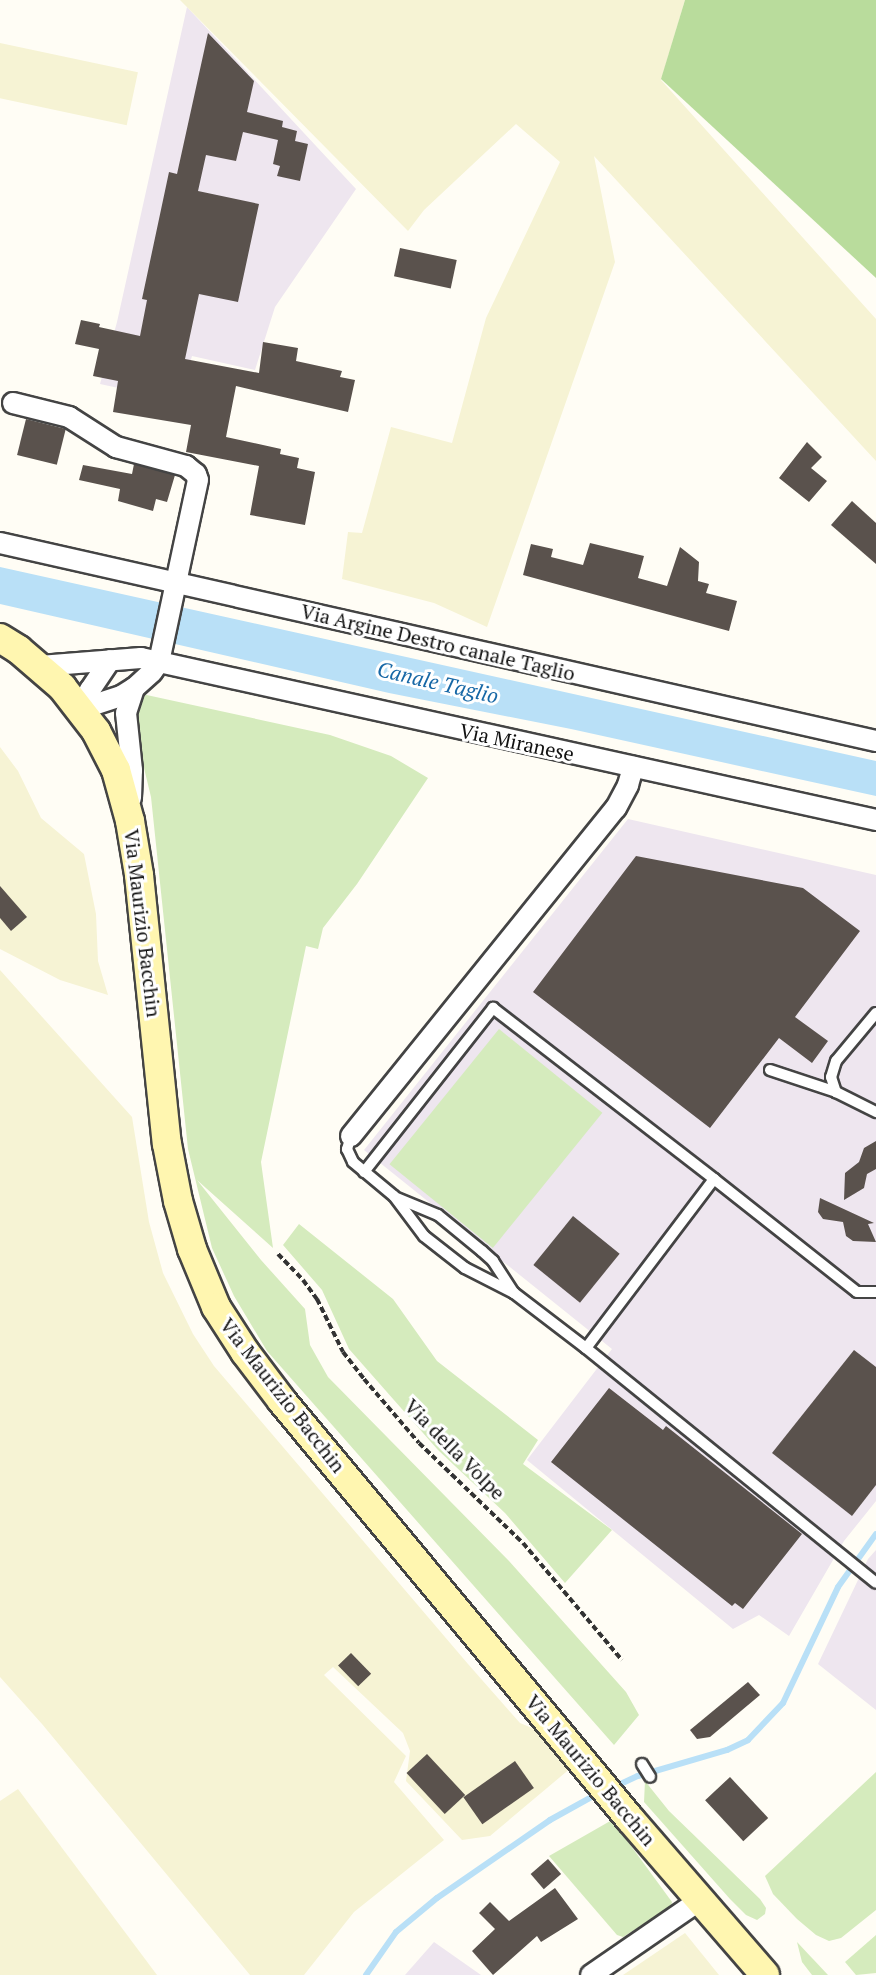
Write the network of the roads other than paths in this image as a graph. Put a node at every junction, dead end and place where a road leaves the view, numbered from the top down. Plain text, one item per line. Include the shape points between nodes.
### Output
1 (13, 403) dead end
2 (0, 543) edge
3 (173, 591) junction
4 (0, 638) edge
5 (160, 656) junction
6 (110, 660) junction
7 (40, 666) junction
8 (134, 688) junction
9 (81, 708) junction
10 (876, 741) edge
11 (633, 767) junction
12 (876, 820) edge
13 (130, 821) junction
14 (876, 1013) edge
15 (770, 1070) dead end
16 (836, 1092) junction
17 (876, 1112) edge
18 (351, 1136) joint
19 (364, 1172) junction
20 (714, 1179) junction
21 (394, 1196) junction
22 (514, 1293) junction
23 (876, 1293) edge
24 (586, 1348) junction
25 (872, 1580) edge
26 (642, 1764) dead end
27 (650, 1777) dead end
28 (700, 1900) junction
29 (591, 1975) edge
30 (765, 1975) edge

1 - 3 street via 69,417 116,447 186,466 196,474 198,480
2 - 3 street, Via Argine Destro canale Taglio
3 - 5 street
3 - 10 street, Via Argine Destro canale Taglio
4 - 7 main road
5 - 6 street, Via Miranese
5 - 8 street via 152,672
5 - 11 street, Via Miranese
6 - 7 street, Via Miranese
6 - 9 street
7 - 9 main road, Via Maurizio Bacchin
8 - 9 street via 122,696
8 - 13 street via 126,713 132,770
9 - 13 main road, Via Maurizio Bacchin via 116,770
11 - 12 street, Via Miranese
11 - 18 street via 616,808
13 - 28 main road, Via Maurizio Bacchin via 177,1201 216,1307 282,1401
14 - 16 lane via 836,1061 831,1077
15 - 16 lane
16 - 17 lane
18 - 19 lane via 347,1149
19 - 20 lane via 493,1008
19 - 21 lane
20 - 23 lane via 857,1292
20 - 24 lane
21 - 22 lane via 424,1236 465,1269
21 - 22 lane via 438,1215 493,1261
22 - 24 lane
24 - 25 lane
26 - 27 lane
28 - 29 street
28 - 30 main road, Via Maurizio Bacchin

